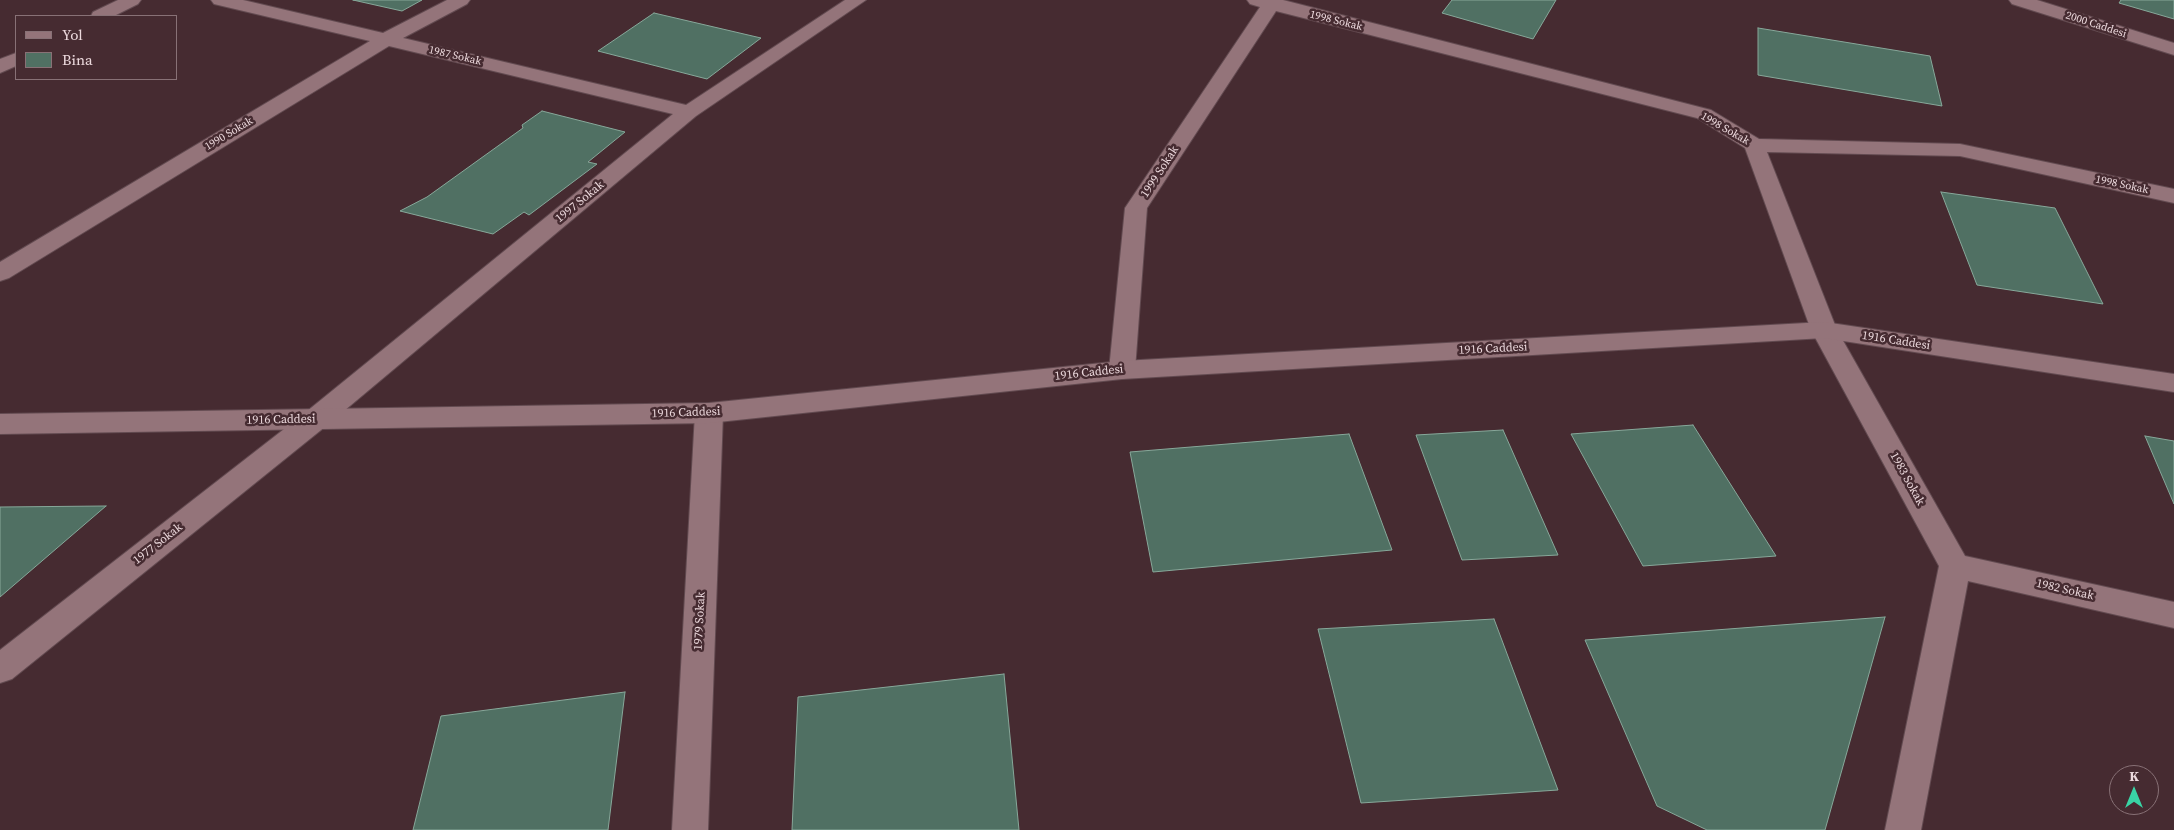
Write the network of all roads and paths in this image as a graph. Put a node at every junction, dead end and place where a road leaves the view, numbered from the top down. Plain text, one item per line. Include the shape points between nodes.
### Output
1 (132, 0) edge
2 (220, 0) edge
3 (461, 0) edge
4 (857, 0) edge
5 (2018, 0) edge
6 (1267, 2) edge
7 (102, 15) edge
8 (387, 40) junction
9 (2174, 49) edge
10 (15, 60) edge
11 (0, 67) edge
12 (689, 112) junction
13 (1754, 146) junction
14 (2174, 196) edge
15 (0, 273) edge
16 (1824, 330) junction
17 (1122, 370) junction
18 (2174, 383) edge
19 (709, 413) junction
20 (316, 419) junction
21 (0, 424) edge
22 (1955, 566) junction
23 (2174, 615) edge
24 (0, 669) edge
25 (690, 830) edge
26 (1903, 830) edge

1 - 7 street
2 - 8 street, 1987 Sokak
3 - 8 street, 1990 Sokak
4 - 12 street, 1997 Sokak
5 - 9 street, 2000 Caddesi
6 - 13 street, 1998 Sokak via 1704,114
6 - 17 street, 1999 Sokak via 1136,208
8 - 12 street, 1987 Sokak
8 - 15 street, 1990 Sokak
10 - 11 street
12 - 20 street, 1997 Sokak
13 - 14 street, 1998 Sokak via 1960,150
13 - 16 street, 1983 Sokak
16 - 17 street, 1916 Caddesi
16 - 18 street, 1916 Caddesi
16 - 22 street, 1983 Sokak
17 - 19 street, 1916 Caddesi
19 - 20 street, 1916 Caddesi
19 - 25 street, 1979 Sokak
20 - 21 street, 1916 Caddesi
20 - 24 street, 1977 Sokak
22 - 23 street, 1982 Sokak
22 - 26 street

